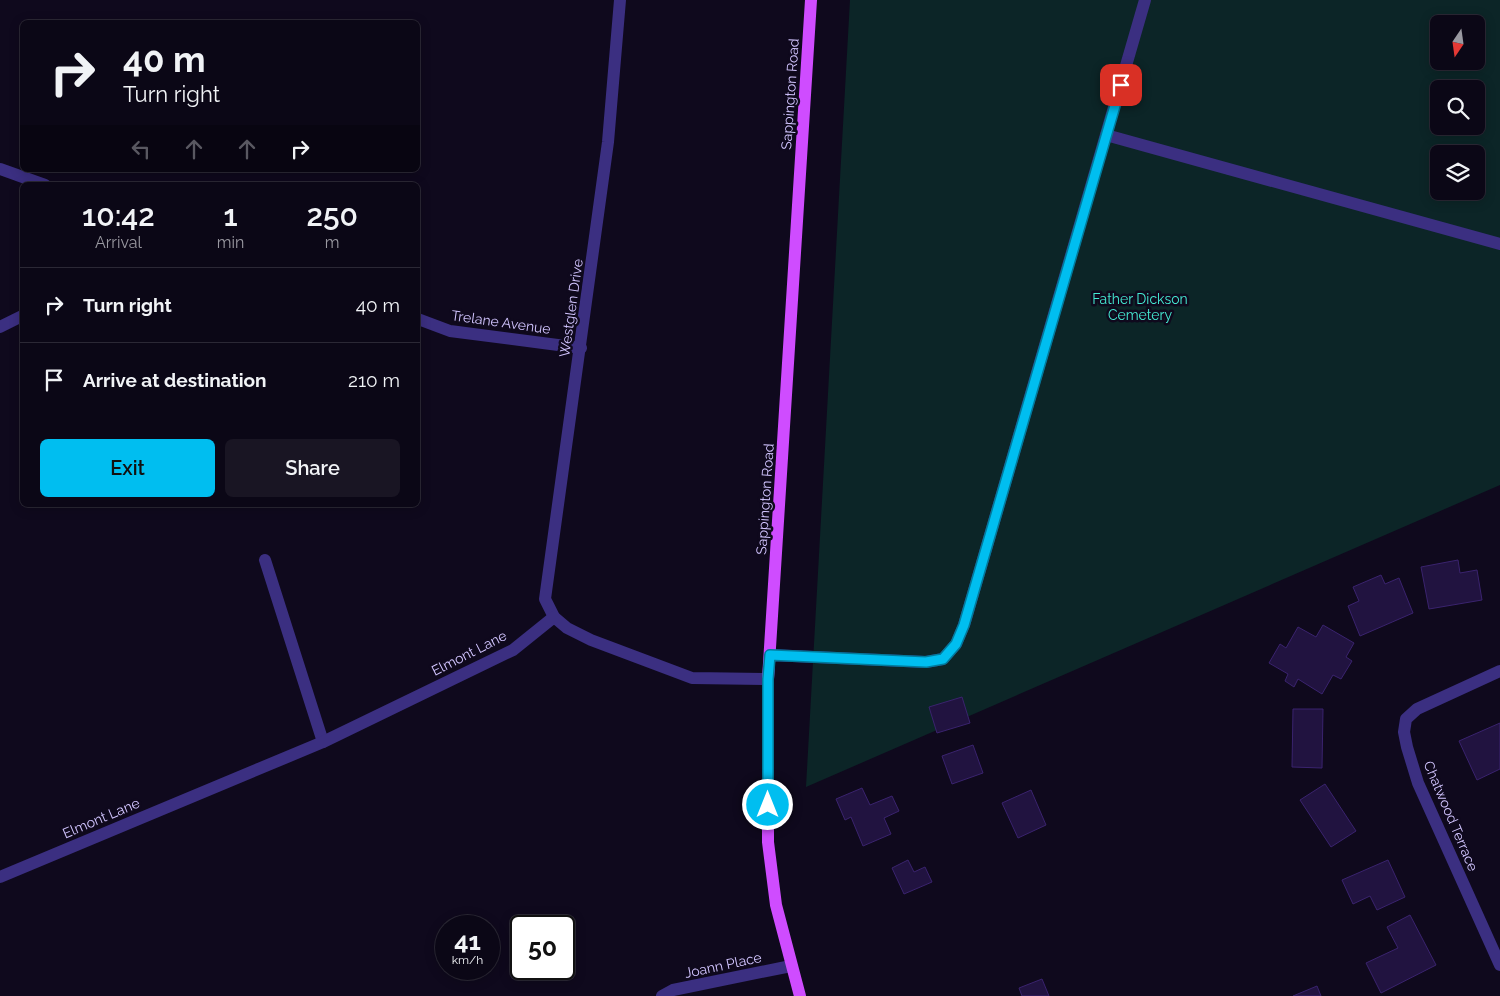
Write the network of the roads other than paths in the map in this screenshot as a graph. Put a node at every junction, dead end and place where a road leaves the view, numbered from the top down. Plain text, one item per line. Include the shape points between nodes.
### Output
1 (620, 0) edge
2 (811, 0) edge
3 (1145, 0) edge
4 (1106, 136) junction
5 (0, 169) edge
6 (37, 182) edge
7 (1500, 244) edge
8 (20, 317) edge
9 (420, 320) edge
10 (0, 327) edge
11 (581, 348) junction
12 (266, 560) dead end
13 (554, 617) junction
14 (770, 655) junction
15 (1500, 670) edge
16 (768, 679) junction
17 (323, 742) junction
18 (0, 875) edge
19 (1500, 965) edge
20 (791, 966) junction
21 (662, 996) edge
22 (800, 996) edge

1 - 11 street, Westglen Drive via 608,142
2 - 14 main road, Sappington Road
3 - 4 street
4 - 7 street
4 - 14 street via 956,644 943,659 926,662
5 - 6 street
8 - 10 street
9 - 11 street, Trelane Avenue via 450,331
11 - 13 street, Westglen Drive via 545,600
12 - 17 street
13 - 16 street via 591,640 692,678
13 - 17 street, Elmont Lane via 513,650
14 - 16 main road, Sappington Road
15 - 19 street, Chatwood Terrace via 1417,709 1406,719 1404,732 1418,783
16 - 20 main road, Sappington Road via 768,842 776,905
17 - 18 street, Elmont Lane
20 - 21 street, Joann Place via 673,990
20 - 22 main road, Sappington Road

